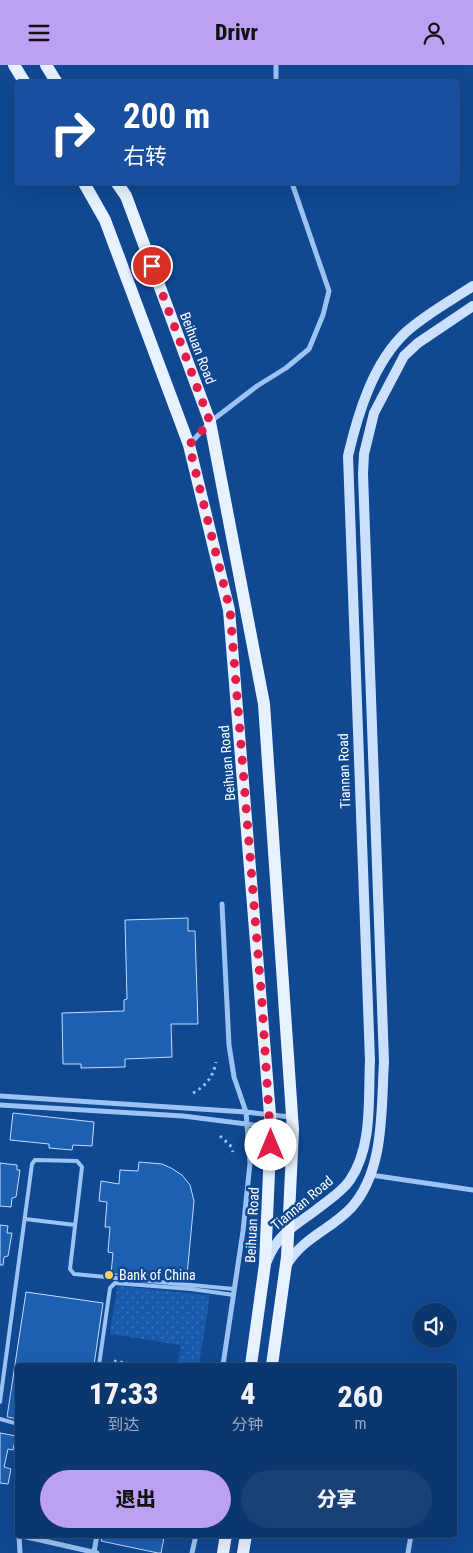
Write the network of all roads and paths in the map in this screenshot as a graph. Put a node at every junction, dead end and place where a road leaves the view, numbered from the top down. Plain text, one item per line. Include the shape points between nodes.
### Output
1 (14, 65) edge
2 (46, 65) edge
3 (276, 65) edge
4 (23, 80) edge
5 (55, 80) edge
6 (276, 80) edge
7 (85, 185) edge
8 (118, 185) edge
9 (293, 185) edge
10 (473, 287) edge
11 (473, 306) edge
12 (210, 422) junction
13 (189, 445) junction
14 (222, 904) dead end
15 (0, 1097) edge
16 (0, 1105) edge
17 (246, 1112) junction
18 (271, 1121) junction
19 (293, 1123) junction
20 (248, 1124) junction
21 (214, 1133) dead end
22 (236, 1157) dead end
23 (371, 1175) junction
24 (473, 1190) edge
25 (25, 1219) junction
26 (75, 1225) junction
27 (289, 1228) junction
28 (265, 1264) junction
29 (286, 1267) junction
30 (234, 1289) junction
31 (234, 1295) junction
32 (100, 1359) junction
33 (99, 1363) edge
34 (125, 1363) edge
35 (223, 1363) edge
36 (251, 1363) edge
37 (272, 1363) edge
38 (0, 1402) edge
39 (0, 1419) edge
40 (15, 1423) edge
41 (18, 1538) edge
42 (31, 1538) edge
43 (97, 1538) edge
44 (195, 1538) edge
45 (226, 1538) edge
46 (246, 1538) edge
47 (410, 1538) edge
48 (20, 1553) edge
49 (95, 1553) edge
50 (192, 1553) edge
51 (223, 1553) edge
52 (243, 1553) edge
53 (408, 1553) edge

1 - 4 main road
2 - 5 main road
3 - 6 street
7 - 13 main road, Beihuan Road via 105,220
8 - 12 main road, Beihuan Road via 126,197
9 - 12 street via 330,291 323,315 309,349
10 - 27 main road, Tiannan Road via 427,316 405,333 394,347 361,408 348,456 370,1061 367,1124 364,1145 350,1180
11 - 23 main road via 404,356 374,413 364,454 384,1062 380,1128
12 - 13 street
12 - 19 main road, Beihuan Road via 264,704
13 - 18 main road, Beihuan Road via 230,610
14 - 17 street via 229,1045 234,1077
15 - 17 street
16 - 20 street via 183,1116
17 - 18 street
17 - 20 street
18 - 19 street
18 - 19 street
18 - 20 street
18 - 28 main road, Beihuan Road
19 - 27 main road, Beihuan Road
20 - 30 street via 249,1182
21 - 22 path via 230,1145
23 - 24 street
23 - 29 main road via 351,1208 301,1245
25 - 26 lane
25 - 26 lane via 32,1164 39,1159 77,1161 82,1167
25 - 38 lane
26 - 30 lane via 70,1269 74,1274
27 - 28 main road, Tiannan Road via 280,1236
27 - 29 main road, Beihuan Road
28 - 36 main road, Beihuan Road
29 - 37 main road, Beihuan Road
30 - 31 street
31 - 32 lane via 115,1283 110,1288
31 - 35 street
32 - 33 lane
32 - 34 path
39 - 40 lane
41 - 48 street
42 - 49 street
43 - 49 street
44 - 50 street
45 - 51 main road
46 - 52 main road
47 - 53 street

